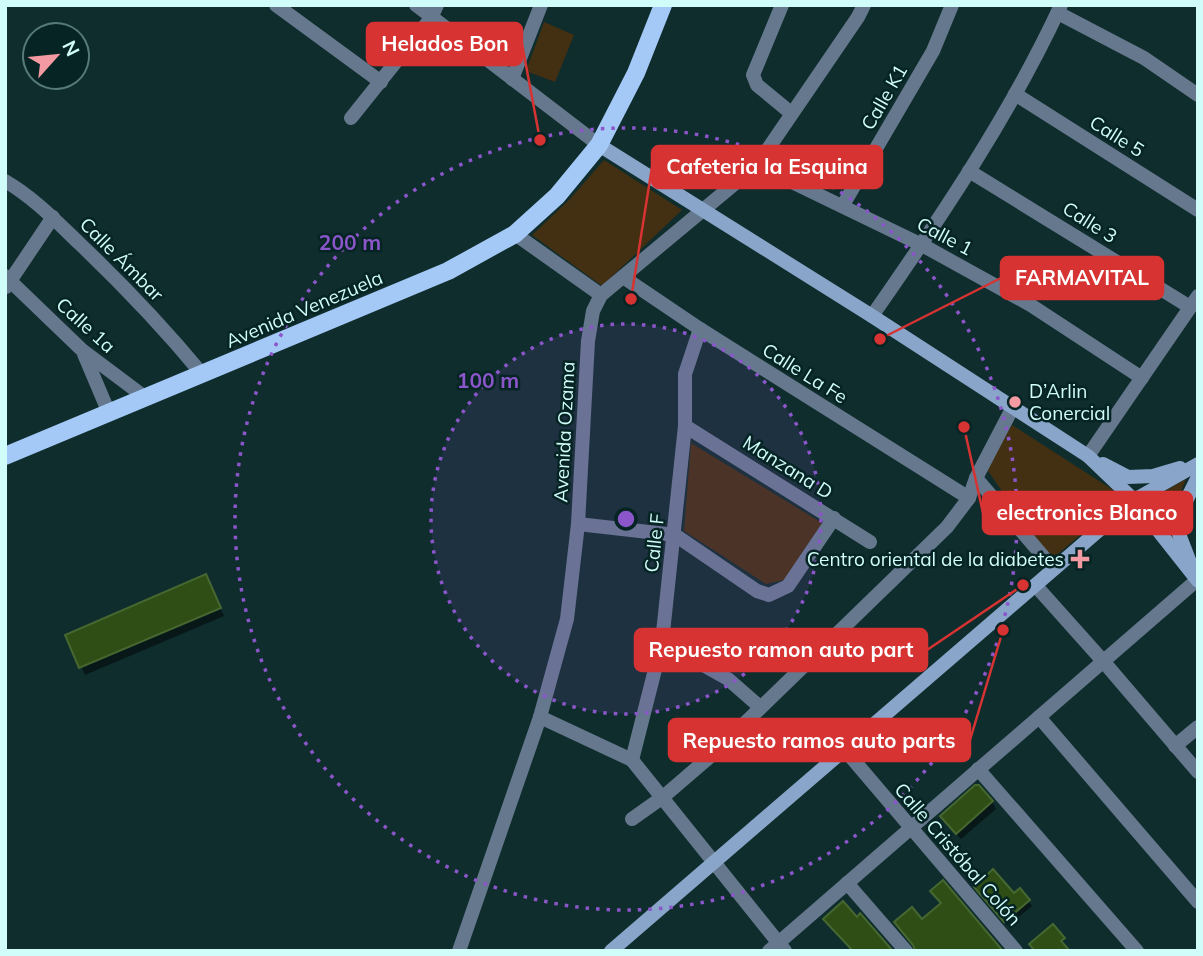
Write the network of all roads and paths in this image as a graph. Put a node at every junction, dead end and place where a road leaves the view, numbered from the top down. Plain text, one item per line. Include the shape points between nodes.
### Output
1 (276, 5) edge
2 (416, 5) edge
3 (541, 5) edge
4 (663, 5) edge
5 (782, 5) edge
6 (863, 5) edge
7 (952, 5) edge
8 (1060, 9) edge
9 (434, 12) edge
10 (512, 79) junction
11 (381, 82) junction
12 (1015, 94) junction
13 (1198, 95) edge
14 (792, 113) junction
15 (352, 118) dead end
16 (599, 145) junction
17 (757, 164) junction
18 (969, 171) junction
19 (5, 181) edge
20 (844, 205) junction
21 (703, 210) junction
22 (1198, 210) edge
23 (53, 217) junction
24 (515, 234) junction
25 (922, 245) junction
26 (623, 277) junction
27 (7, 282) edge
28 (601, 295) junction
29 (1194, 301) edge
30 (872, 316) junction
31 (699, 329) junction
32 (82, 350) junction
33 (202, 374) junction
34 (1142, 378) junction
35 (146, 398) junction
36 (1013, 407) junction
37 (109, 413) junction
38 (685, 426) junction
39 (5, 456) edge
40 (1088, 456) junction
41 (1198, 463) edge
42 (1198, 477) edge
43 (976, 478) junction
44 (969, 498) junction
45 (1134, 500) junction
46 (834, 518) junction
47 (578, 524) junction
48 (675, 535) junction
49 (870, 542) dead end
50 (1054, 569) junction
51 (1197, 580) edge
52 (1036, 586) junction
53 (662, 642) junction
54 (1103, 661) junction
55 (760, 707) junction
56 (540, 717) junction
57 (1039, 717) junction
58 (1198, 727) edge
59 (1175, 746) junction
60 (845, 750) junction
61 (632, 760) junction
62 (978, 769) junction
63 (1198, 772) edge
64 (663, 797) junction
65 (632, 819) dead end
66 (910, 829) junction
67 (713, 863) junction
68 (847, 883) junction
69 (1198, 902) edge
70 (778, 948) edge
71 (459, 951) edge
72 (611, 951) edge
73 (906, 951) edge
74 (1016, 951) edge
75 (1137, 951) edge

1 - 11 street
2 - 9 street
3 - 10 street
4 - 16 main road, Avenida Venezuela via 636,73
5 - 14 street via 753,75 757,85
6 - 14 street
7 - 20 street, Calle K1 via 933,51
8 - 12 street
8 - 13 street
9 - 10 street
9 - 11 street
10 - 16 street
11 - 15 street
12 - 18 street
12 - 22 street, Calle 5
14 - 17 street
16 - 21 main road
16 - 24 main road, Avenida Venezuela via 557,196
17 - 20 street, Calle 1
17 - 21 street
18 - 25 street
18 - 29 street, Calle 3
19 - 23 street, Calle Ámbar
20 - 25 street, Calle 1
21 - 26 street
21 - 30 main road
23 - 27 street
23 - 33 street, Calle Ámbar via 162,326
24 - 28 street
24 - 33 main road, Avenida Venezuela via 448,271
25 - 30 street
25 - 34 street, Calle 1 via 1029,304
26 - 28 street
26 - 31 street, Calle La Fe
27 - 32 street, Calle 1a
28 - 47 street, Avenida Ozama via 588,341
29 - 34 street
30 - 36 main road
31 - 38 street, Calle F via 685,374
31 - 44 street, Calle La Fe
32 - 35 street, Calle 1a
32 - 37 street
33 - 35 main road, Avenida Venezuela
34 - 40 street
35 - 37 main road, Avenida Venezuela
36 - 40 main road
36 - 43 street
37 - 39 main road, Avenida Venezuela
38 - 46 street, Manzana D
38 - 48 street, Calle F
40 - 41 main road via 1128,477 1153,476
40 - 45 main road
41 - 45 main road
42 - 51 main road via 1182,509 1179,534
43 - 44 street
43 - 50 street
44 - 55 street via 947,527
45 - 50 main road
45 - 51 main road
46 - 48 street via 788,586 769,594 757,591
46 - 49 street, Manzana D
47 - 48 street
47 - 56 street, Avenida Ozama via 567,619
48 - 53 street, Calle F
50 - 52 main road
51 - 54 street
52 - 54 street
52 - 60 main road
53 - 55 street via 728,679
53 - 61 street, Calle F
54 - 57 street
54 - 59 street
55 - 64 street
56 - 61 street
56 - 71 street, Avenida Ozama
57 - 62 street
57 - 69 street
58 - 59 street
59 - 63 street
60 - 66 street, Calle Cristóbal Colón
60 - 67 main road
61 - 64 street
62 - 66 street
62 - 75 street
64 - 65 street
64 - 67 street
66 - 68 street
66 - 74 street, Calle Cristóbal Colón
67 - 70 street
67 - 72 main road
68 - 70 street
68 - 73 street

